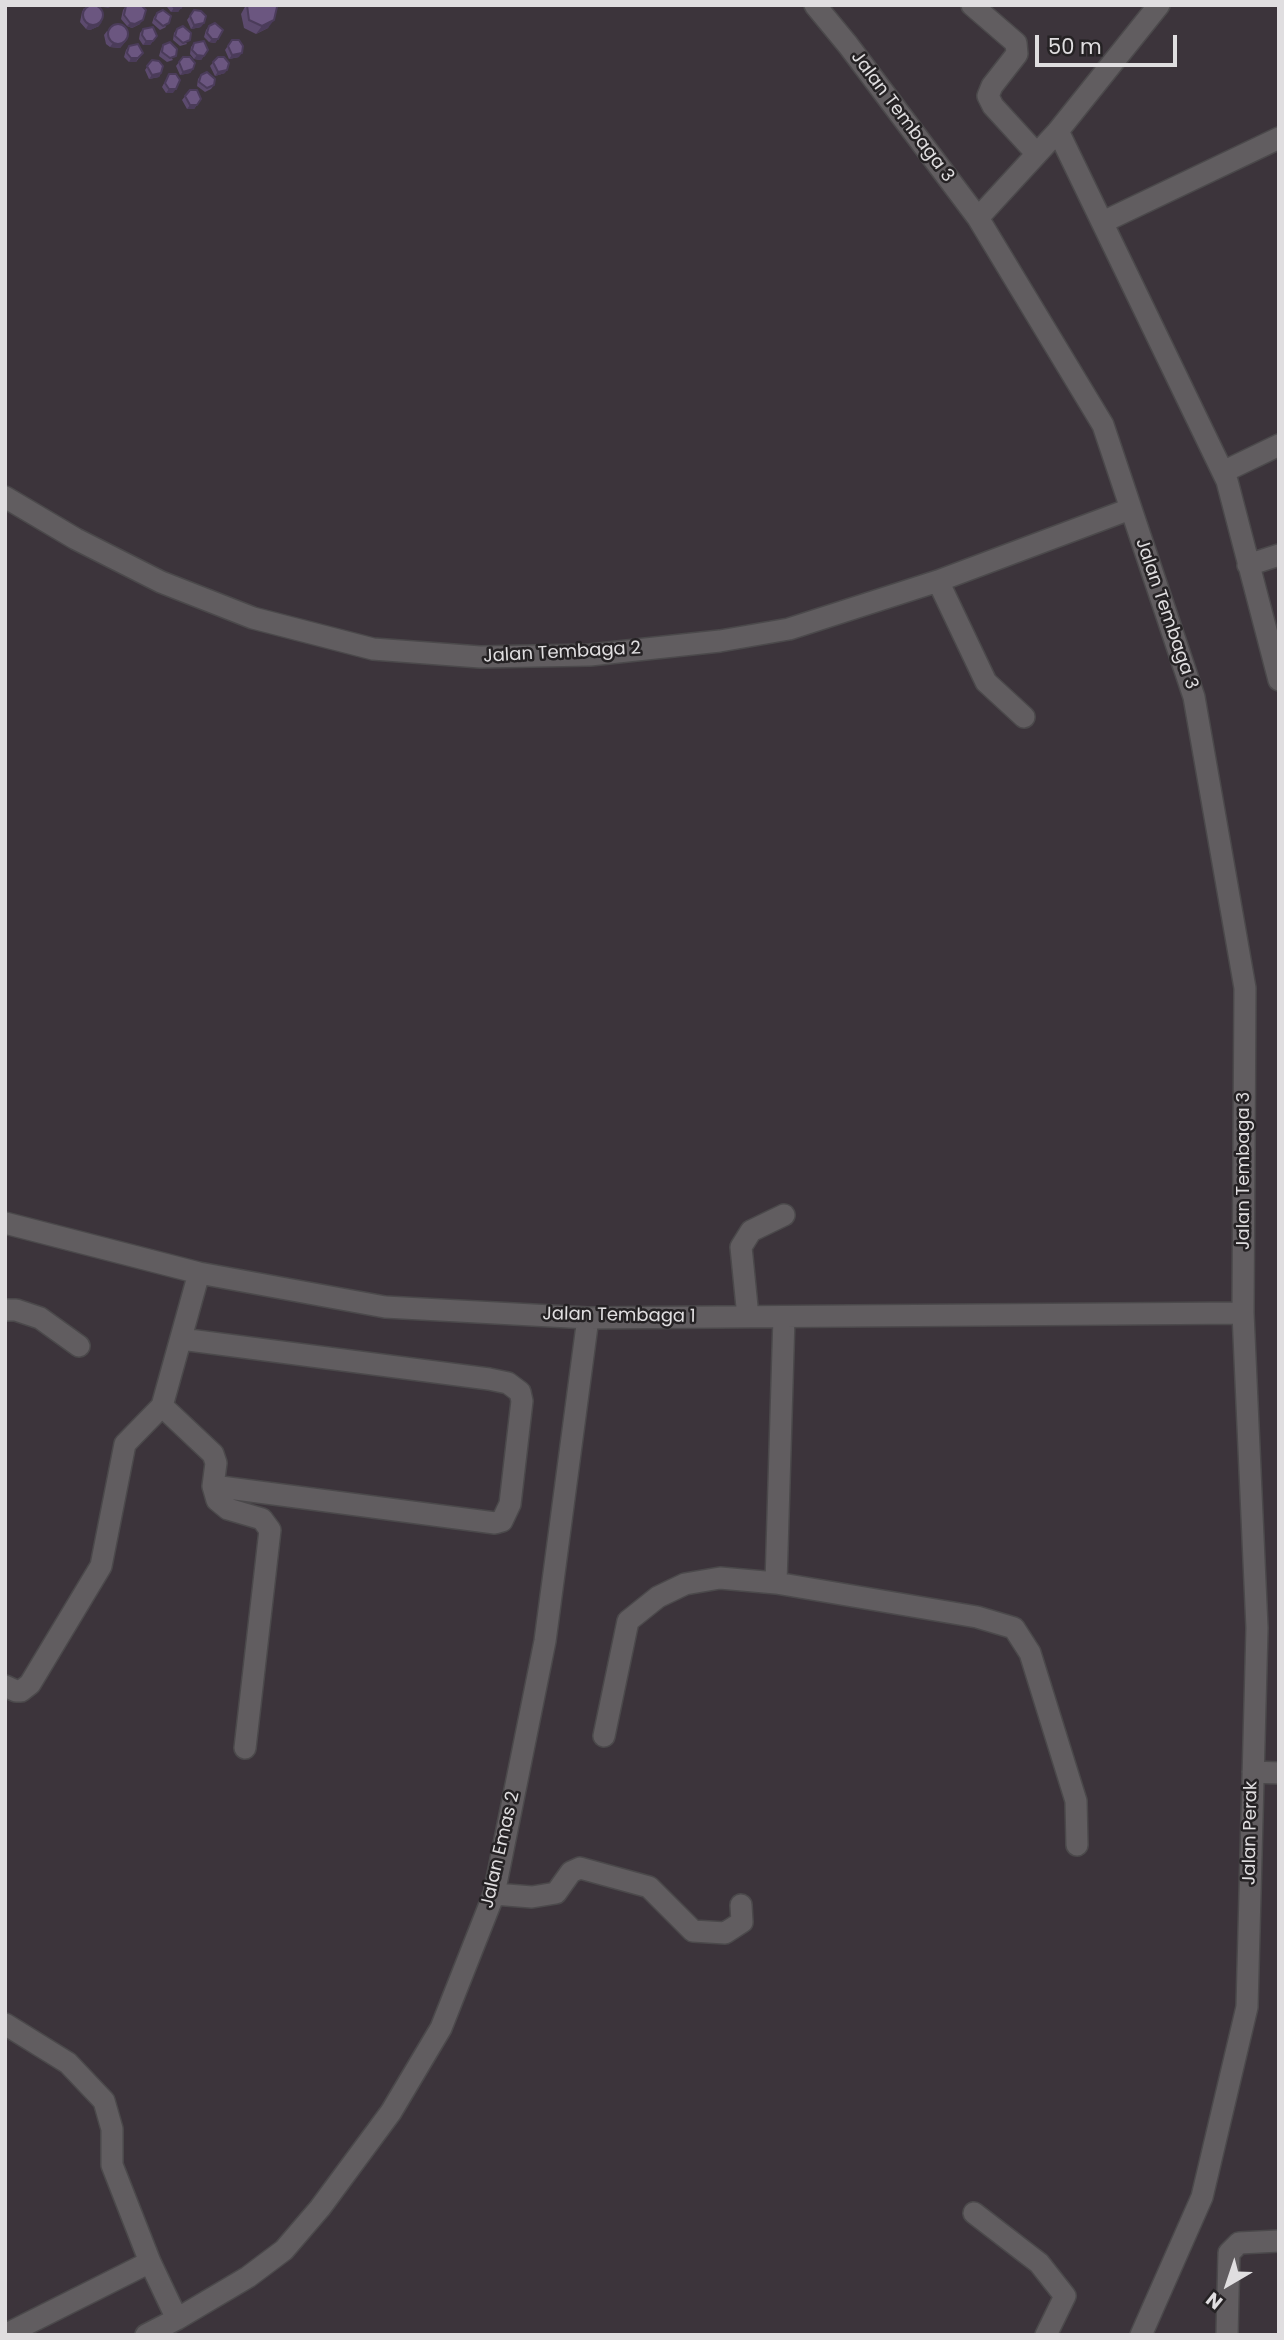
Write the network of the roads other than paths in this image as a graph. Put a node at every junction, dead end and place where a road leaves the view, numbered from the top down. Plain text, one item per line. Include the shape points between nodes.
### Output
1 (815, 5) edge
2 (971, 5) edge
3 (1159, 5) edge
4 (1058, 131) junction
5 (1279, 138) edge
6 (1036, 153) junction
7 (978, 218) junction
8 (1103, 222) junction
9 (1279, 445) edge
10 (1223, 472) junction
11 (5, 497) edge
12 (1130, 509) junction
13 (1279, 555) edge
14 (1248, 565) junction
15 (938, 581) junction
16 (1279, 680) edge
17 (1024, 717) dead end
18 (784, 1215) dead end
19 (5, 1223) edge
20 (199, 1273) junction
21 (5, 1311) edge
22 (1243, 1313) junction
23 (748, 1317) junction
24 (784, 1317) junction
25 (588, 1318) junction
26 (180, 1339) junction
27 (79, 1346) dead end
28 (162, 1406) junction
29 (214, 1486) junction
30 (776, 1583) junction
31 (5, 1686) edge
32 (604, 1735) dead end
33 (245, 1748) dead end
34 (1253, 1772) junction
35 (1279, 1773) edge
36 (1077, 1845) dead end
37 (494, 1894) junction
38 (741, 1905) dead end
39 (5, 2024) edge
40 (974, 2213) dead end
41 (1279, 2241) edge
42 (150, 2262) junction
43 (177, 2319) junction
44 (5, 2334) edge
45 (146, 2335) edge
46 (1046, 2335) edge
47 (1141, 2335) edge
48 (1227, 2335) edge

1 - 7 street, Jalan Tembaga 3
2 - 6 street via 1016,43 1017,54 988,96
3 - 4 street
4 - 6 street
4 - 8 street
5 - 8 street
6 - 7 street
7 - 12 street, Jalan Tembaga 3 via 1103,425
8 - 10 street
9 - 10 street
10 - 14 street
11 - 15 street, Jalan Tembaga 2 via 161,582 253,618 373,649 480,657 590,655 720,641 789,629
12 - 15 street, Jalan Tembaga 2
12 - 22 street, Jalan Tembaga 3 via 1194,697 1245,988
13 - 14 street
14 - 16 street
15 - 17 street via 986,682
18 - 23 street via 751,1231 741,1247
19 - 20 street, Jalan Tembaga 1
20 - 25 street, Jalan Tembaga 1 via 385,1307
20 - 26 street
21 - 27 street via 40,1318
22 - 24 street, Jalan Tembaga 1
22 - 34 street, Jalan Perak via 1256,1628
23 - 24 street, Jalan Tembaga 1
23 - 25 street, Jalan Tembaga 1
24 - 30 street
25 - 37 street, Jalan Emas 2 via 545,1641
26 - 28 street
26 - 29 street via 489,1379 508,1383 520,1392 510,1504 502,1521
28 - 29 street via 213,1454
28 - 31 street via 125,1444 102,1566 30,1684 16,1691
29 - 33 street via 222,1506 262,1519 270,1530
30 - 32 street via 720,1578 685,1584 658,1597 628,1621
30 - 36 street via 1014,1628 1030,1653 1076,1801
34 - 35 street
34 - 47 street, Jalan Perak via 1247,2007 1202,2197
37 - 38 street via 532,1897 556,1893 571,1872 580,1868 649,1887 693,1931 725,1933 742,1922
37 - 43 street, Jalan Emas 2 via 441,2028 391,2112 320,2208 284,2250
39 - 42 street via 68,2063 104,2101 112,2129 112,2165
40 - 46 street via 1039,2263 1065,2296
41 - 48 street via 1239,2243 1229,2253
42 - 43 street
42 - 44 street
43 - 45 street, Jalan Emas 2

